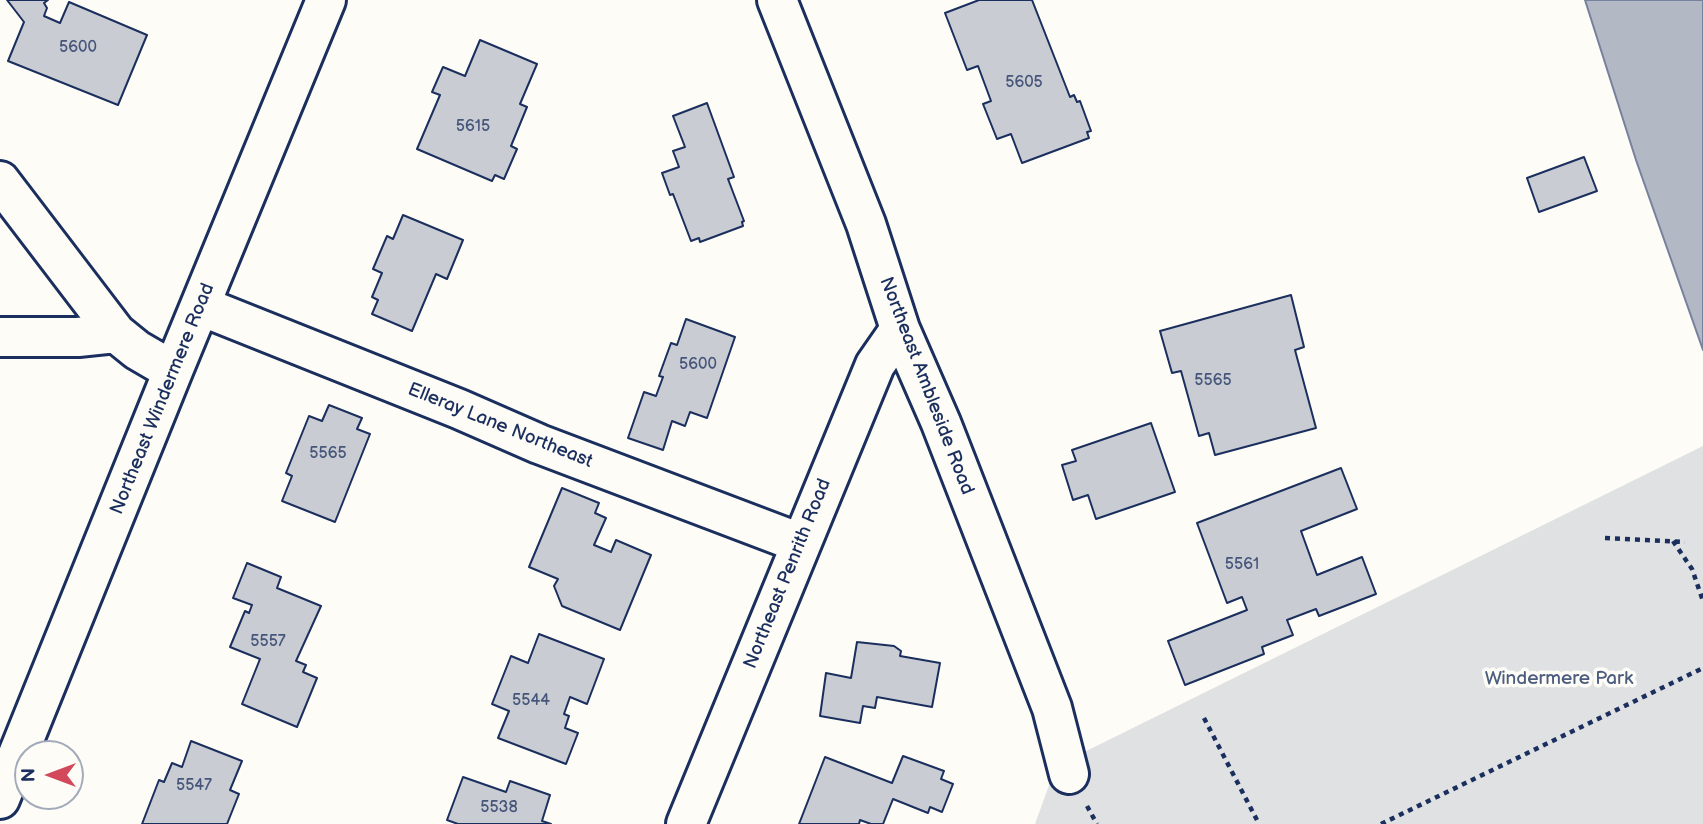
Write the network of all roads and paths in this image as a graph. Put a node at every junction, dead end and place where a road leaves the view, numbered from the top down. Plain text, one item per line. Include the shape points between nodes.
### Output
1 (326, 0) edge
2 (777, 0) edge
3 (0, 181) edge
4 (201, 306) junction
5 (900, 329) junction
6 (116, 333) junction
7 (0, 337) edge
8 (173, 371) junction
9 (1605, 538) dead end
10 (1673, 541) junction
11 (1685, 542) dead end
12 (800, 543) junction
13 (1703, 601) edge
14 (1703, 668) edge
15 (1204, 718) dead end
16 (1069, 774) dead end
17 (0, 799) edge
18 (686, 824) edge
19 (1259, 824) edge
20 (1381, 824) edge

1 - 4 street, Northeast Windermere Road
2 - 5 street, Northeast Ambleside Road via 866,224
3 - 6 street
4 - 8 street, Northeast Windermere Road
4 - 12 street, Elleray Lane Northeast via 539,444
5 - 12 street, Northeast Penrith Road via 875,365
5 - 16 street, Northeast Ambleside Road via 1052,708
6 - 7 street
6 - 8 street
8 - 17 street, Northeast Windermere Road
9 - 10 path
10 - 11 path
10 - 13 path via 1692,569
12 - 18 street, Northeast Penrith Road
14 - 20 path
15 - 19 path

